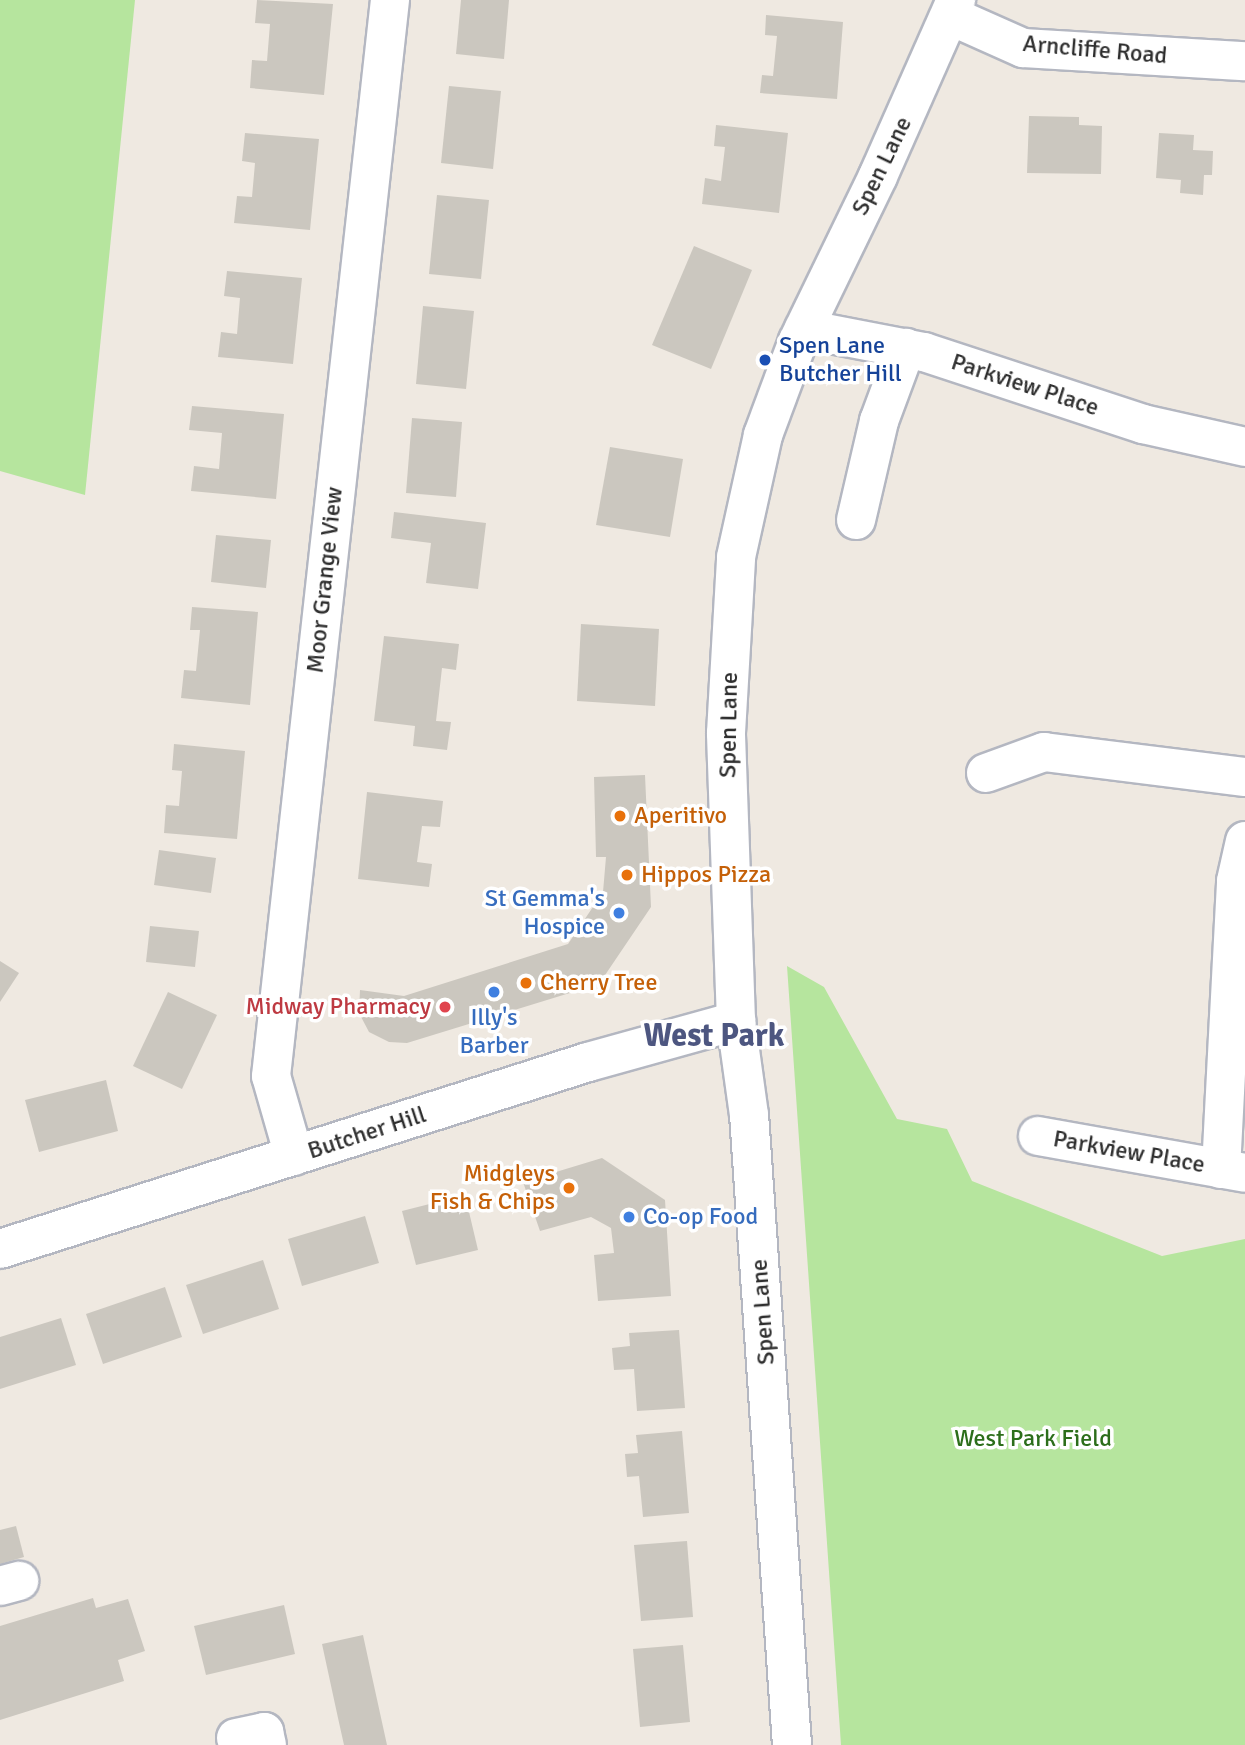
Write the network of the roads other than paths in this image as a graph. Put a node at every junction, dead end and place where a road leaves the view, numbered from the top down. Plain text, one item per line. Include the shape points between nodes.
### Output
1 (390, 0) edge
2 (954, 8) edge
3 (1245, 61) edge
4 (804, 329) junction
5 (906, 348) junction
6 (1245, 447) edge
7 (856, 520) dead end
8 (986, 773) dead end
9 (1245, 777) edge
10 (1245, 841) edge
11 (1239, 961) edge
12 (736, 1021) junction
13 (1038, 1136) dead end
14 (293, 1156) junction
15 (1233, 1171) edge
16 (0, 1249) edge
17 (792, 1745) edge

1 - 14 street, Moor Grange View via 271,1076
2 - 3 street, Arncliffe Road via 1023,48
2 - 4 street, Spen Lane
4 - 5 street, Parkview Place
4 - 12 street, Spen Lane via 763,435 736,557 726,733
5 - 6 street, Parkview Place via 1143,424
5 - 7 street via 878,421
8 - 9 street via 1044,752
10 - 11 street, Parkview Place via 1236,881
11 - 15 street, Parkview Place
12 - 14 street, Butcher Hill via 588,1062
12 - 17 street, Spen Lane via 749,1115
13 - 15 street, Parkview Place
14 - 16 street, Butcher Hill

